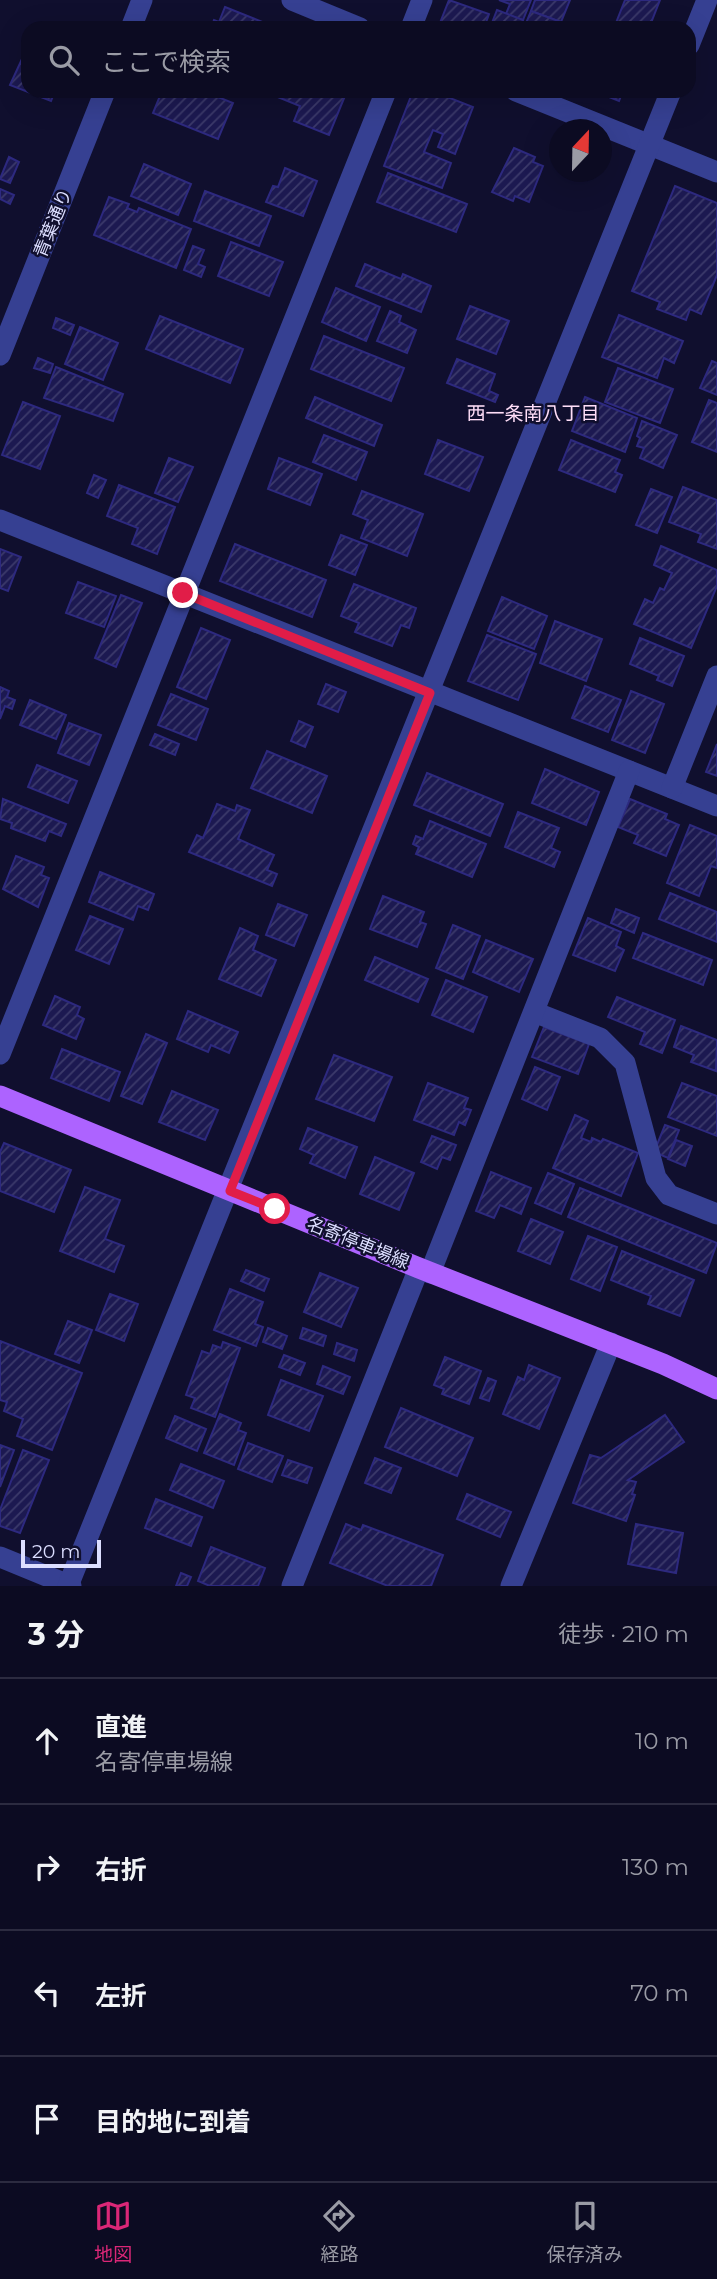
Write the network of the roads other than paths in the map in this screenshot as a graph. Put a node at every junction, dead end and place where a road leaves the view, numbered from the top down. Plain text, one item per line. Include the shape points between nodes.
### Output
1 (142, 0) edge
2 (292, 0) edge
3 (422, 0) edge
4 (706, 0) edge
5 (134, 21) edge
6 (343, 21) edge
7 (414, 21) edge
8 (696, 26) edge
9 (103, 98) edge
10 (383, 98) edge
11 (533, 98) edge
12 (668, 98) edge
13 (650, 145) junction
14 (717, 172) edge
15 (0, 355) edge
16 (0, 520) edge
17 (183, 593) junction
18 (717, 676) edge
19 (430, 693) junction
20 (629, 771) junction
21 (672, 788) junction
22 (717, 806) edge
23 (534, 1012) junction
24 (0, 1054) edge
25 (0, 1096) edge
26 (230, 1191) junction
27 (717, 1214) edge
28 (425, 1271) junction
29 (611, 1343) junction
30 (717, 1389) edge
31 (0, 1557) edge
32 (69, 1586) edge
33 (292, 1586) edge
34 (511, 1586) edge

1 - 5 street
2 - 6 street
3 - 7 street
4 - 8 street
9 - 15 street, 青葉通り
10 - 17 street
11 - 13 street
12 - 13 street
13 - 14 street
13 - 19 street
16 - 17 street
17 - 19 street
17 - 24 street
18 - 21 street
19 - 20 street
19 - 26 street
20 - 21 street
20 - 23 street
21 - 22 street
23 - 27 street via 600,1038 625,1063 656,1178 669,1195
23 - 28 street
25 - 26 main road, 名寄停車場線
26 - 28 main road, 名寄停車場線
26 - 32 street
28 - 29 main road, 名寄停車場線
28 - 33 street
29 - 30 main road, 名寄停車場線
29 - 34 street
31 - 32 street

